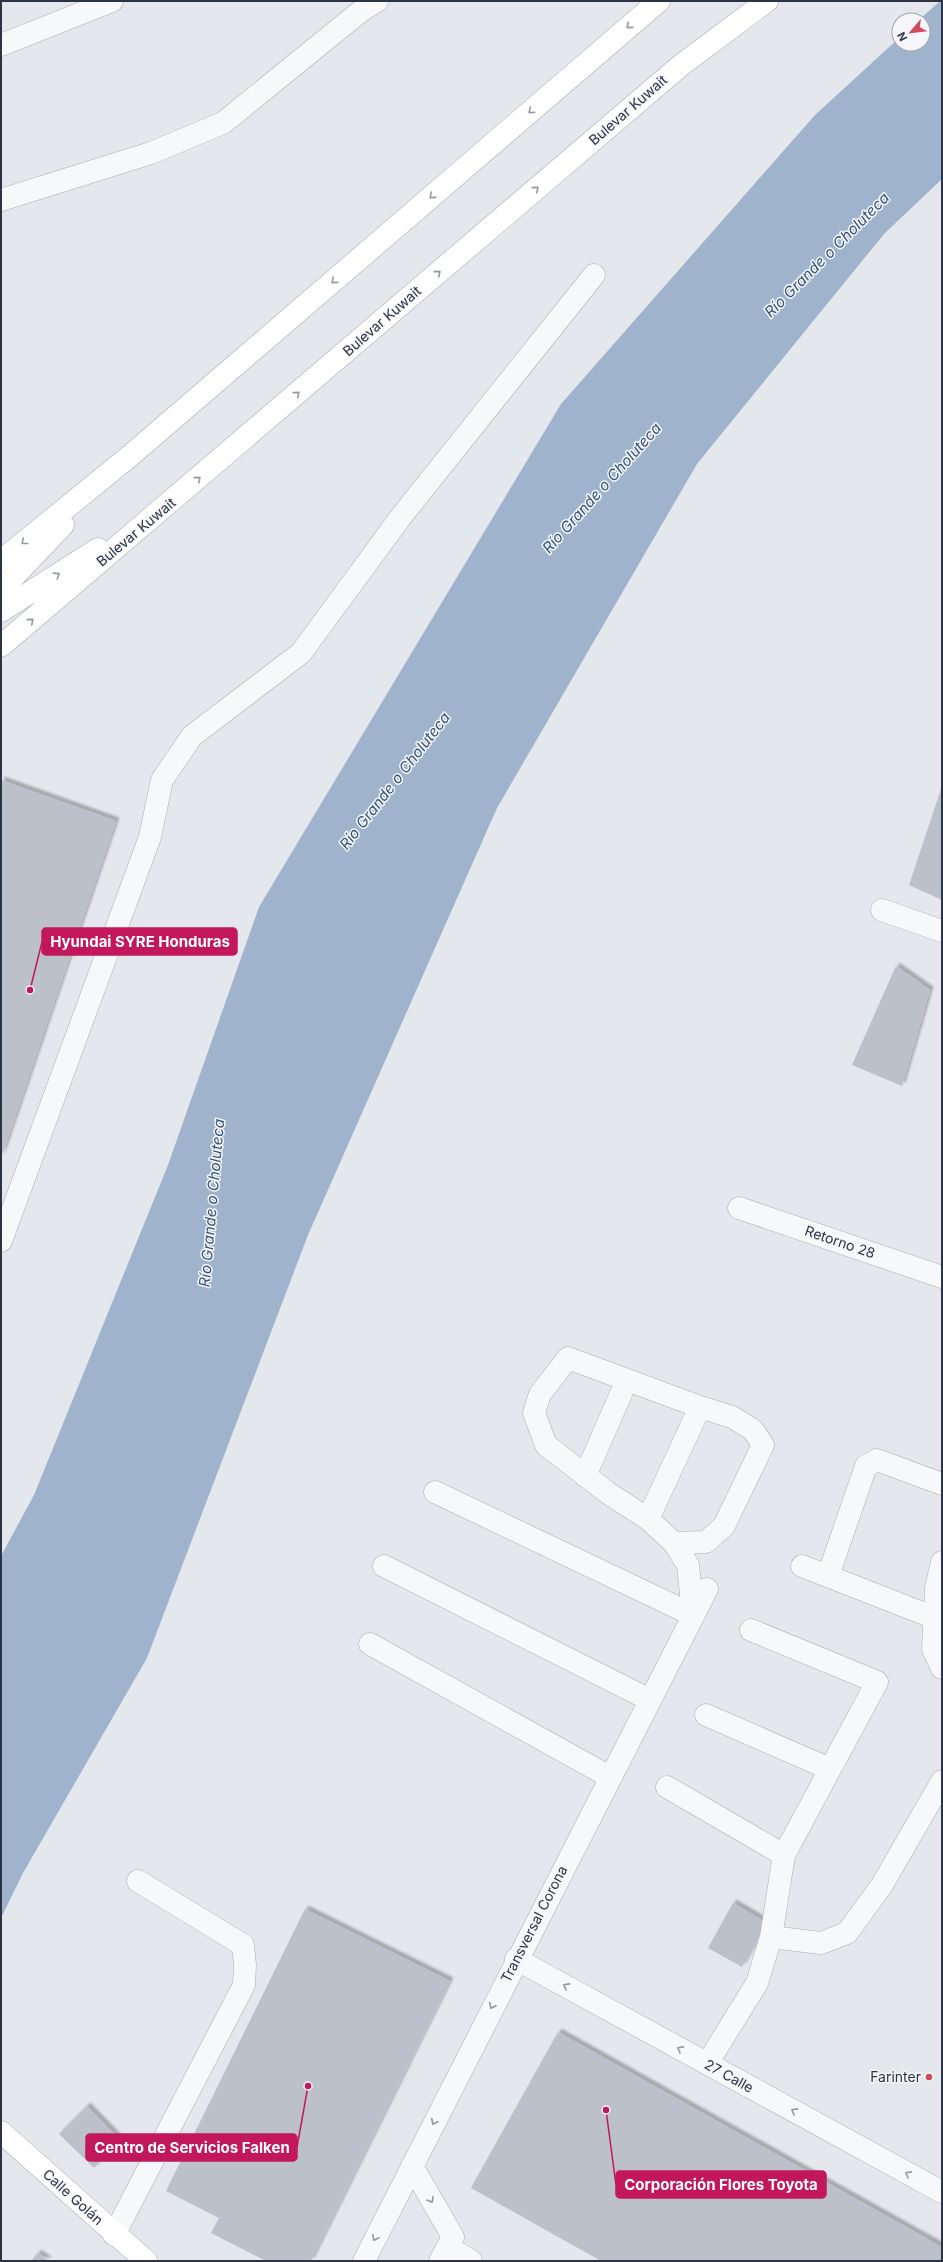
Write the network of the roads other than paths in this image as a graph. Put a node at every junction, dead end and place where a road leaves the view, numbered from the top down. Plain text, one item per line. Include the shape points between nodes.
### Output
1 (112, 1) edge
2 (377, 1) edge
3 (659, 1) edge
4 (767, 1) edge
5 (1, 45) edge
6 (1, 200) edge
7 (594, 275) dead end
8 (131, 455) junction
9 (168, 504) junction
10 (1, 561) edge
11 (1, 590) edge
12 (1, 611) edge
13 (1, 646) edge
14 (882, 910) dead end
15 (942, 931) edge
16 (739, 1208) dead end
17 (1, 1241) edge
18 (942, 1277) edge
19 (627, 1380) junction
20 (700, 1408) junction
21 (585, 1476) junction
22 (942, 1484) edge
23 (436, 1492) dead end
24 (648, 1519) junction
25 (674, 1543) junction
26 (942, 1562) edge
27 (384, 1566) dead end
28 (802, 1566) dead end
29 (828, 1576) junction
30 (707, 1589) dead end
31 (693, 1615) junction
32 (935, 1618) junction
33 (751, 1630) dead end
34 (370, 1644) dead end
35 (942, 1668) edge
36 (650, 1700) junction
37 (706, 1714) dead end
38 (830, 1769) junction
39 (610, 1777) junction
40 (942, 1782) edge
41 (667, 1787) dead end
42 (784, 1855) junction
43 (138, 1881) dead end
44 (771, 1937) junction
45 (516, 1959) junction
46 (707, 2064) junction
47 (8, 2138) edge
48 (412, 2166) junction
49 (942, 2192) edge
50 (114, 2235) junction
51 (444, 2254) edge
52 (146, 2261) edge
53 (364, 2261) edge
54 (471, 2261) edge

1 - 5 street
2 - 6 street via 361,11 223,123 151,153
3 -> 8 main road
9 -> 4 main road, Bulevar Kuwait via 680,66
7 - 17 street via 400,518 301,653 192,736 162,780 150,837
8 -> 10 main road
8 - 11 main road
12 -> 9 main road
13 -> 9 main road, Bulevar Kuwait
14 - 15 street
16 - 18 street, Retorno 28
19 - 20 street
19 - 21 street
19 - 21 street via 568,1358 540,1394 534,1413 546,1445
20 - 24 street
20 - 25 street via 732,1417 753,1430 763,1445 724,1526 706,1542
21 - 24 street
22 - 29 street via 877,1460 866,1466
23 - 31 street
24 - 25 street
25 - 31 street via 688,1565
26 - 32 street via 936,1588
27 - 36 street
28 - 29 street
29 - 32 street
30 - 31 street, Transversal Corona
31 - 36 street, Transversal Corona
32 - 35 street via 933,1649
33 - 38 street via 877,1682
34 - 39 street
36 - 39 street, Transversal Corona
37 - 38 street
38 - 42 street
39 - 45 street, Transversal Corona
40 - 44 street via 882,1885 847,1933 821,1943
41 - 42 street
42 - 44 street
43 - 50 street via 243,1945 244,1985
44 - 46 street via 756,1983
46 -> 45 street, 27 Calle
45 -> 48 street, Transversal Corona
49 -> 46 street, 27 Calle
47 - 50 main road, Calle Golán
48 -> 51 street via 453,2237
48 -> 53 street, Transversal Corona
50 - 52 main road, Calle Golán
51 - 54 street

